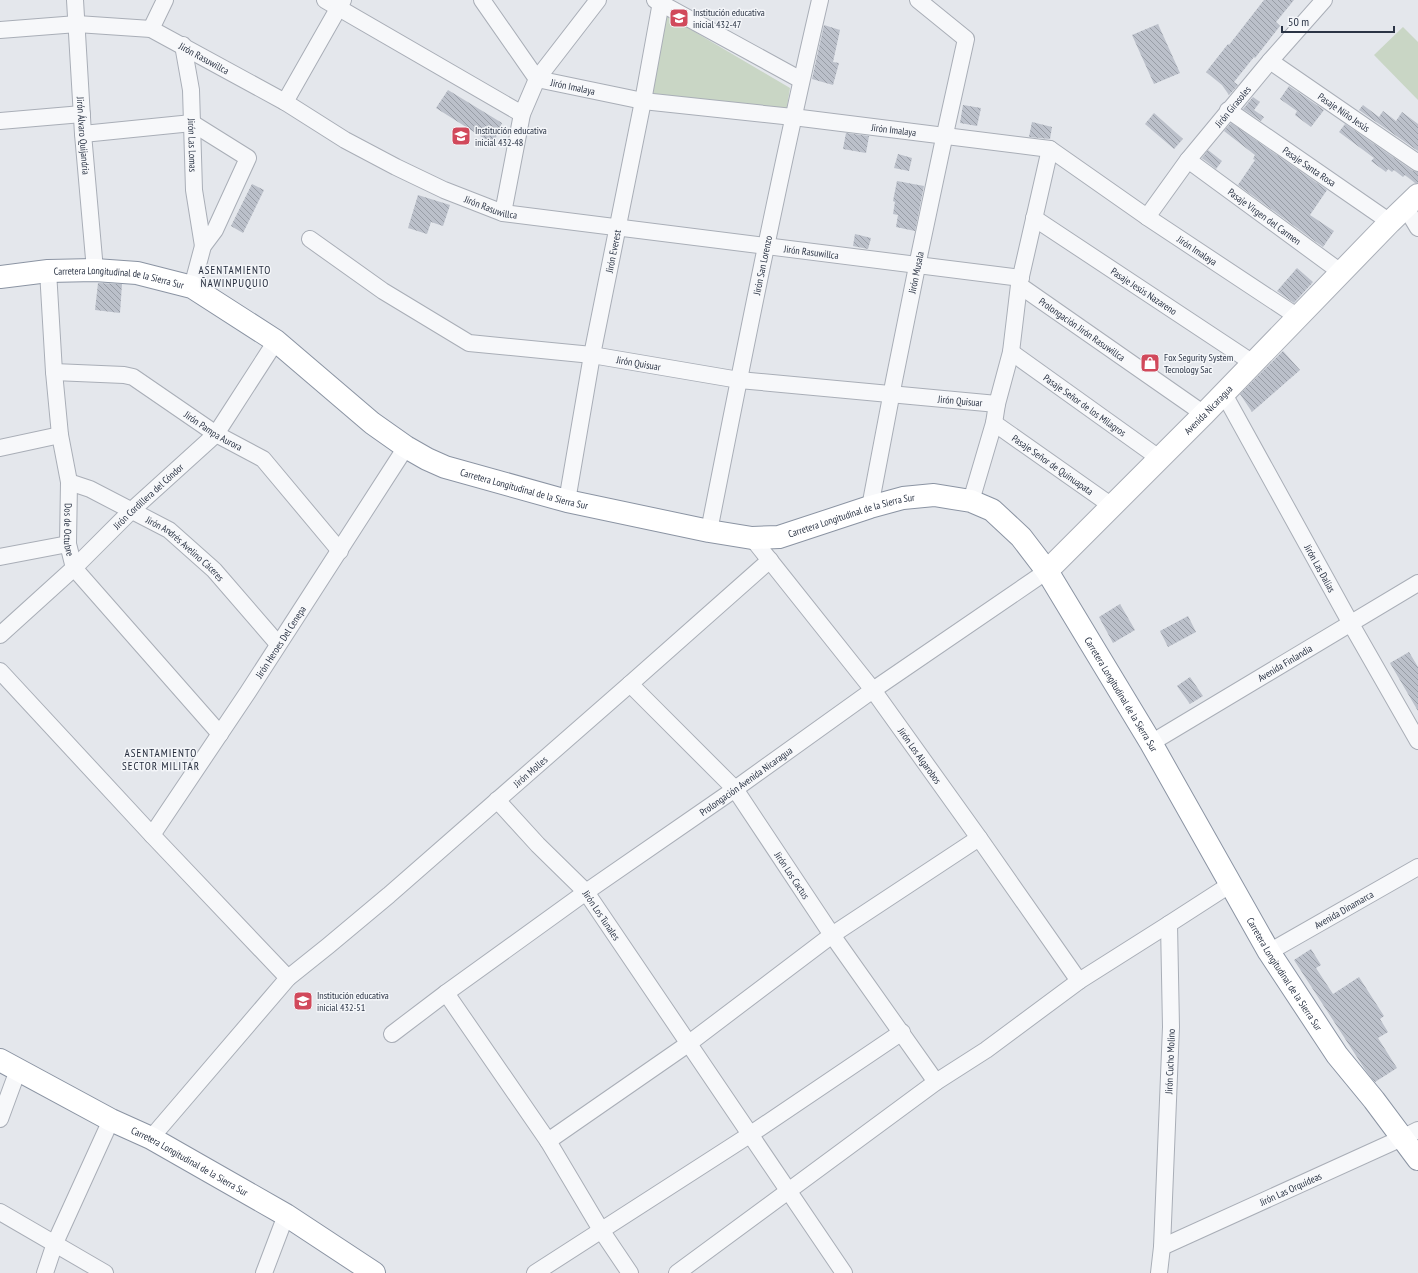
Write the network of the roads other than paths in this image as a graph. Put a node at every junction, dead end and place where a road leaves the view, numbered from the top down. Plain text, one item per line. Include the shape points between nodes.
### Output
1 (76, 0) edge
2 (165, 0) edge
3 (482, 0) edge
4 (598, 0) edge
5 (820, 0) edge
6 (918, 0) edge
7 (1324, 0) edge
8 (658, 1) edge
9 (336, 3) edge
10 (78, 24) junction
11 (151, 29) junction
12 (0, 30) edge
13 (183, 45) junction
14 (1270, 61) junction
15 (537, 79) junction
16 (801, 80) junction
17 (643, 101) junction
18 (285, 102) junction
19 (1228, 110) junction
20 (82, 114) junction
21 (522, 114) junction
22 (793, 117) junction
23 (0, 121) edge
24 (192, 123) junction
25 (83, 134) junction
26 (944, 136) junction
27 (1050, 149) junction
28 (1188, 160) junction
29 (1418, 163) edge
30 (1412, 202) edge
31 (503, 213) junction
32 (1147, 216) junction
33 (1034, 218) junction
34 (1390, 222) junction
35 (618, 227) junction
36 (1418, 228) edge
37 (310, 239) dead end
38 (203, 246) junction
39 (765, 247) junction
40 (918, 266) junction
41 (96, 270) junction
42 (48, 271) junction
43 (1342, 273) junction
44 (0, 277) edge
45 (1020, 281) junction
46 (192, 287) junction
47 (1298, 317) junction
48 (276, 341) junction
49 (1012, 352) junction
50 (592, 355) junction
51 (1253, 363) junction
52 (54, 372) junction
53 (739, 380) junction
54 (1224, 394) junction
55 (891, 395) junction
56 (996, 404) junction
57 (1204, 414) junction
58 (994, 423) junction
59 (216, 434) junction
60 (60, 435) junction
61 (406, 447) junction
62 (0, 448) edge
63 (1159, 458) junction
64 (69, 482) junction
65 (567, 501) junction
66 (971, 501) junction
67 (1112, 506) junction
68 (870, 507) junction
69 (131, 511) junction
70 (709, 531) junction
71 (752, 538) junction
72 (68, 544) junction
73 (340, 551) junction
74 (0, 556) edge
75 (770, 560) junction
76 (74, 568) junction
77 (1047, 572) junction
78 (1418, 583) edge
79 (1351, 624) junction
80 (0, 635) edge
81 (278, 644) junction
82 (0, 671) edge
83 (630, 684) junction
84 (874, 690) junction
85 (220, 734) junction
86 (1418, 741) edge
87 (1151, 743) junction
88 (735, 789) junction
89 (497, 800) junction
90 (152, 835) junction
91 (979, 838) junction
92 (1418, 867) edge
93 (1232, 884) junction
94 (586, 892) junction
95 (1169, 924) junction
96 (832, 935) junction
97 (1269, 952) junction
98 (288, 978) junction
99 (1079, 981) junction
100 (446, 993) junction
101 (902, 1032) junction
102 (392, 1034) dead end
103 (688, 1044) junction
104 (9, 1065) edge
105 (936, 1082) junction
106 (0, 1119) edge
107 (111, 1120) junction
108 (751, 1134) junction
109 (1410, 1134) edge
110 (151, 1138) junction
111 (548, 1141) junction
112 (1418, 1159) edge
113 (790, 1191) junction
114 (0, 1212) edge
115 (286, 1214) junction
116 (602, 1230) junction
117 (55, 1243) junction
118 (1162, 1247) junction
119 (45, 1273) edge
120 (106, 1273) edge
121 (264, 1273) edge
122 (374, 1273) edge
123 (535, 1273) edge
124 (630, 1273) edge
125 (677, 1273) edge
126 (844, 1273) edge
127 (1159, 1273) edge

1 - 10 street, Jirón Álvaro Quijandria
2 - 11 street
3 - 15 street, Jirón Imalaya
4 - 15 street
5 - 16 street, Jirón San Lorenzo
6 - 26 street, Jirón Musala via 966,39
7 - 14 street, Jirón Girasoles
8 - 16 street
8 - 17 street, Jirón Everest
9 - 18 street
9 - 21 street
10 - 11 street, Jirón Rasuwillca
10 - 12 street, Jirón Rasuwillca
10 - 20 street, Jirón Álvaro Quijandria
11 - 13 street, Jirón Rasuwillca
13 - 18 street, Jirón Rasuwillca
13 - 24 street, Jirón Las Lomas via 191,90
14 - 19 street, Jirón Girasoles
14 - 29 street, Pasaje Niño Jesús
15 - 17 street, Jirón Imalaya
15 - 21 street
16 - 22 street, Jirón San Lorenzo
17 - 22 street, Jirón Imalaya
17 - 35 street, Jirón Everest
18 - 31 street, Jirón Rasuwillca via 345,140 396,167 444,190
19 - 28 street, Jirón Girasoles
19 - 34 street, Pasaje Santa Rosa
20 - 23 street
20 - 25 street, Jirón Álvaro Quijandria
21 - 31 street
22 - 26 street, Jirón Imalaya
22 - 39 street, Jirón San Lorenzo
24 - 25 street
24 - 38 street, Jirón Las Lomas via 194,190
24 - 38 street via 248,158 215,230
25 - 41 street, Jirón Álvaro Quijandria
26 - 27 street, Jirón Imalaya
26 - 40 street, Jirón Musala
27 - 32 street, Jirón Imalaya
27 - 33 street
28 - 32 street, Jirón Girasoles
28 - 43 street, Pasaje Virgen del Carmen
30 - 34 main road, Avenida Nicaragua
30 - 36 street
31 - 35 street, Jirón Rasuwillca
32 - 47 street, Jirón Imalaya
33 - 45 street
33 - 51 street, Pasaje Jesús Nazareno
34 - 43 main road, Avenida Nicaragua
35 - 39 street, Jirón Rasuwillca
35 - 50 street, Jirón Everest
37 - 50 street, Jirón Quisuar via 383,291 469,343
38 - 46 street
39 - 40 street, Jirón Rasuwillca
39 - 53 street, Jirón San Lorenzo
40 - 45 street, Jirón Rasuwillca
40 - 55 street, Jirón Musala
41 - 42 main road, Carretera Longitudinal de la Sierra Sur
41 - 46 main road, Carretera Longitudinal de la Sierra Sur via 137,273
42 - 44 main road, Carretera Longitudinal de la Sierra Sur
42 - 52 street, Dos de Octubre
43 - 47 main road, Avenida Nicaragua
45 - 49 street
45 - 57 street, Prolongación Jirón Rasuwillca
46 - 48 main road, Carretera Longitudinal de la Sierra Sur
47 - 51 main road, Avenida Nicaragua
48 - 59 street, Jirón Cordillera del Cóndor
48 - 61 main road, Carretera Longitudinal de la Sierra Sur via 372,423
49 - 56 street
49 - 63 street, Pasaje Señor de los Milagros
50 - 53 street, Jirón Quisuar
50 - 65 street, Jirón Everest
51 - 54 main road, Avenida Nicaragua
52 - 59 street, Jirón Pampa Aurora via 133,377
52 - 60 street, Dos de Octubre
53 - 55 street, Jirón Quisuar
53 - 70 street, Jirón San Lorenzo
54 - 57 main road, Avenida Nicaragua
54 - 79 street, Jirón Las Dalias
55 - 56 street, Jirón Quisuar
55 - 68 street, Jirón Musala
56 - 58 street
57 - 63 main road, Avenida Nicaragua
58 - 66 street
58 - 67 street, Pasaje Señor de Quinuapata
59 - 69 street, Jirón Cordillera del Cóndor
59 - 73 street, Jirón Pampa Aurora via 263,459
60 - 62 street
60 - 64 street, Dos de Octubre
61 - 65 main road, Carretera Longitudinal de la Sierra Sur via 445,467
61 - 73 street, Jirón Heroes Del Cenepa
63 - 67 main road, Avenida Nicaragua
64 - 69 street, Jirón Andrés Avelino Cáceres via 90,489
64 - 72 street, Dos de Octubre
65 - 70 main road, Carretera Longitudinal de la Sierra Sur
66 - 68 main road, Carretera Longitudinal de la Sierra Sur via 934,495 903,498
66 - 77 main road, Carretera Longitudinal de la Sierra Sur via 992,510 1020,536
67 - 77 main road, Avenida Nicaragua
68 - 71 main road, Carretera Longitudinal de la Sierra Sur via 779,537
69 - 76 street, Jirón Cordillera del Cóndor
69 - 81 street, Jirón Andrés Avelino Cáceres via 169,530 214,570
70 - 71 main road, Carretera Longitudinal de la Sierra Sur
71 - 75 street, Jirón Los Algarobos
72 - 74 street
72 - 76 street, Dos de Octubre
73 - 81 street, Jirón Heroes Del Cenepa
75 - 83 street, Jirón Molles
75 - 84 street, Jirón Los Algarobos
76 - 80 street, Jirón Cordillera del Cóndor
76 - 85 street, Dos de Octubre
77 - 84 street, Prolongación Avenida Nicaragua
77 - 87 main road, Carretera Longitudinal de la Sierra Sur
78 - 79 street, Avenida Finlandia
79 - 86 street, Jirón Las Dalias
79 - 87 street, Avenida Finlandia
81 - 85 street, Jirón Heroes Del Cenepa
82 - 90 street
83 - 88 street, Jirón Los Cactus
83 - 89 street, Jirón Molles
84 - 88 street, Prolongación Avenida Nicaragua
84 - 91 street, Jirón Los Algarobos
85 - 90 street, Jirón Heroes Del Cenepa
87 - 93 main road, Carretera Longitudinal de la Sierra Sur
88 - 94 street, Prolongación Avenida Nicaragua
88 - 96 street, Jirón Los Cactus
89 - 94 street, Jirón Los Tunales
89 - 98 street, Jirón Molles
90 - 98 street
91 - 96 street
91 - 99 street, Jirón Los Algarobos
92 - 97 street, Avenida Dinamarca
93 - 95 street
93 - 97 main road, Carretera Longitudinal de la Sierra Sur
94 - 100 street, Prolongación Avenida Nicaragua
94 - 103 street, Jirón Los Tunales
95 - 99 street
95 - 118 street, Jirón Cucho Molino via 1171,1027
96 - 101 street, Jirón Los Cactus
96 - 103 street
97 - 109 main road, Carretera Longitudinal de la Sierra Sur via 1337,1055 1374,1100
98 - 110 street, Jirón Molles
99 - 105 street via 986,1050
100 - 102 street, Prolongación Avenida Nicaragua
100 - 111 street
101 - 105 street, Jirón Los Cactus
101 - 108 street
103 - 108 street, Jirón Los Tunales
103 - 111 street
104 - 106 street
104 - 107 main road, Carretera Longitudinal de la Sierra Sur
105 - 113 street
107 - 110 main road, Carretera Longitudinal de la Sierra Sur
107 - 117 street
108 - 113 street, Jirón Los Tunales
108 - 116 street
109 - 112 main road, Carretera Longitudinal de la Sierra Sur
109 - 118 street, Jirón Las Orquídeas
110 - 115 main road, Carretera Longitudinal de la Sierra Sur
111 - 116 street
113 - 125 street
113 - 126 street, Jirón Los Tunales
114 - 117 street
115 - 121 street
115 - 122 main road, Carretera Longitudinal de la Sierra Sur
116 - 123 street
116 - 124 street
117 - 119 street
117 - 120 street
118 - 127 street, Jirón Cucho Molino

